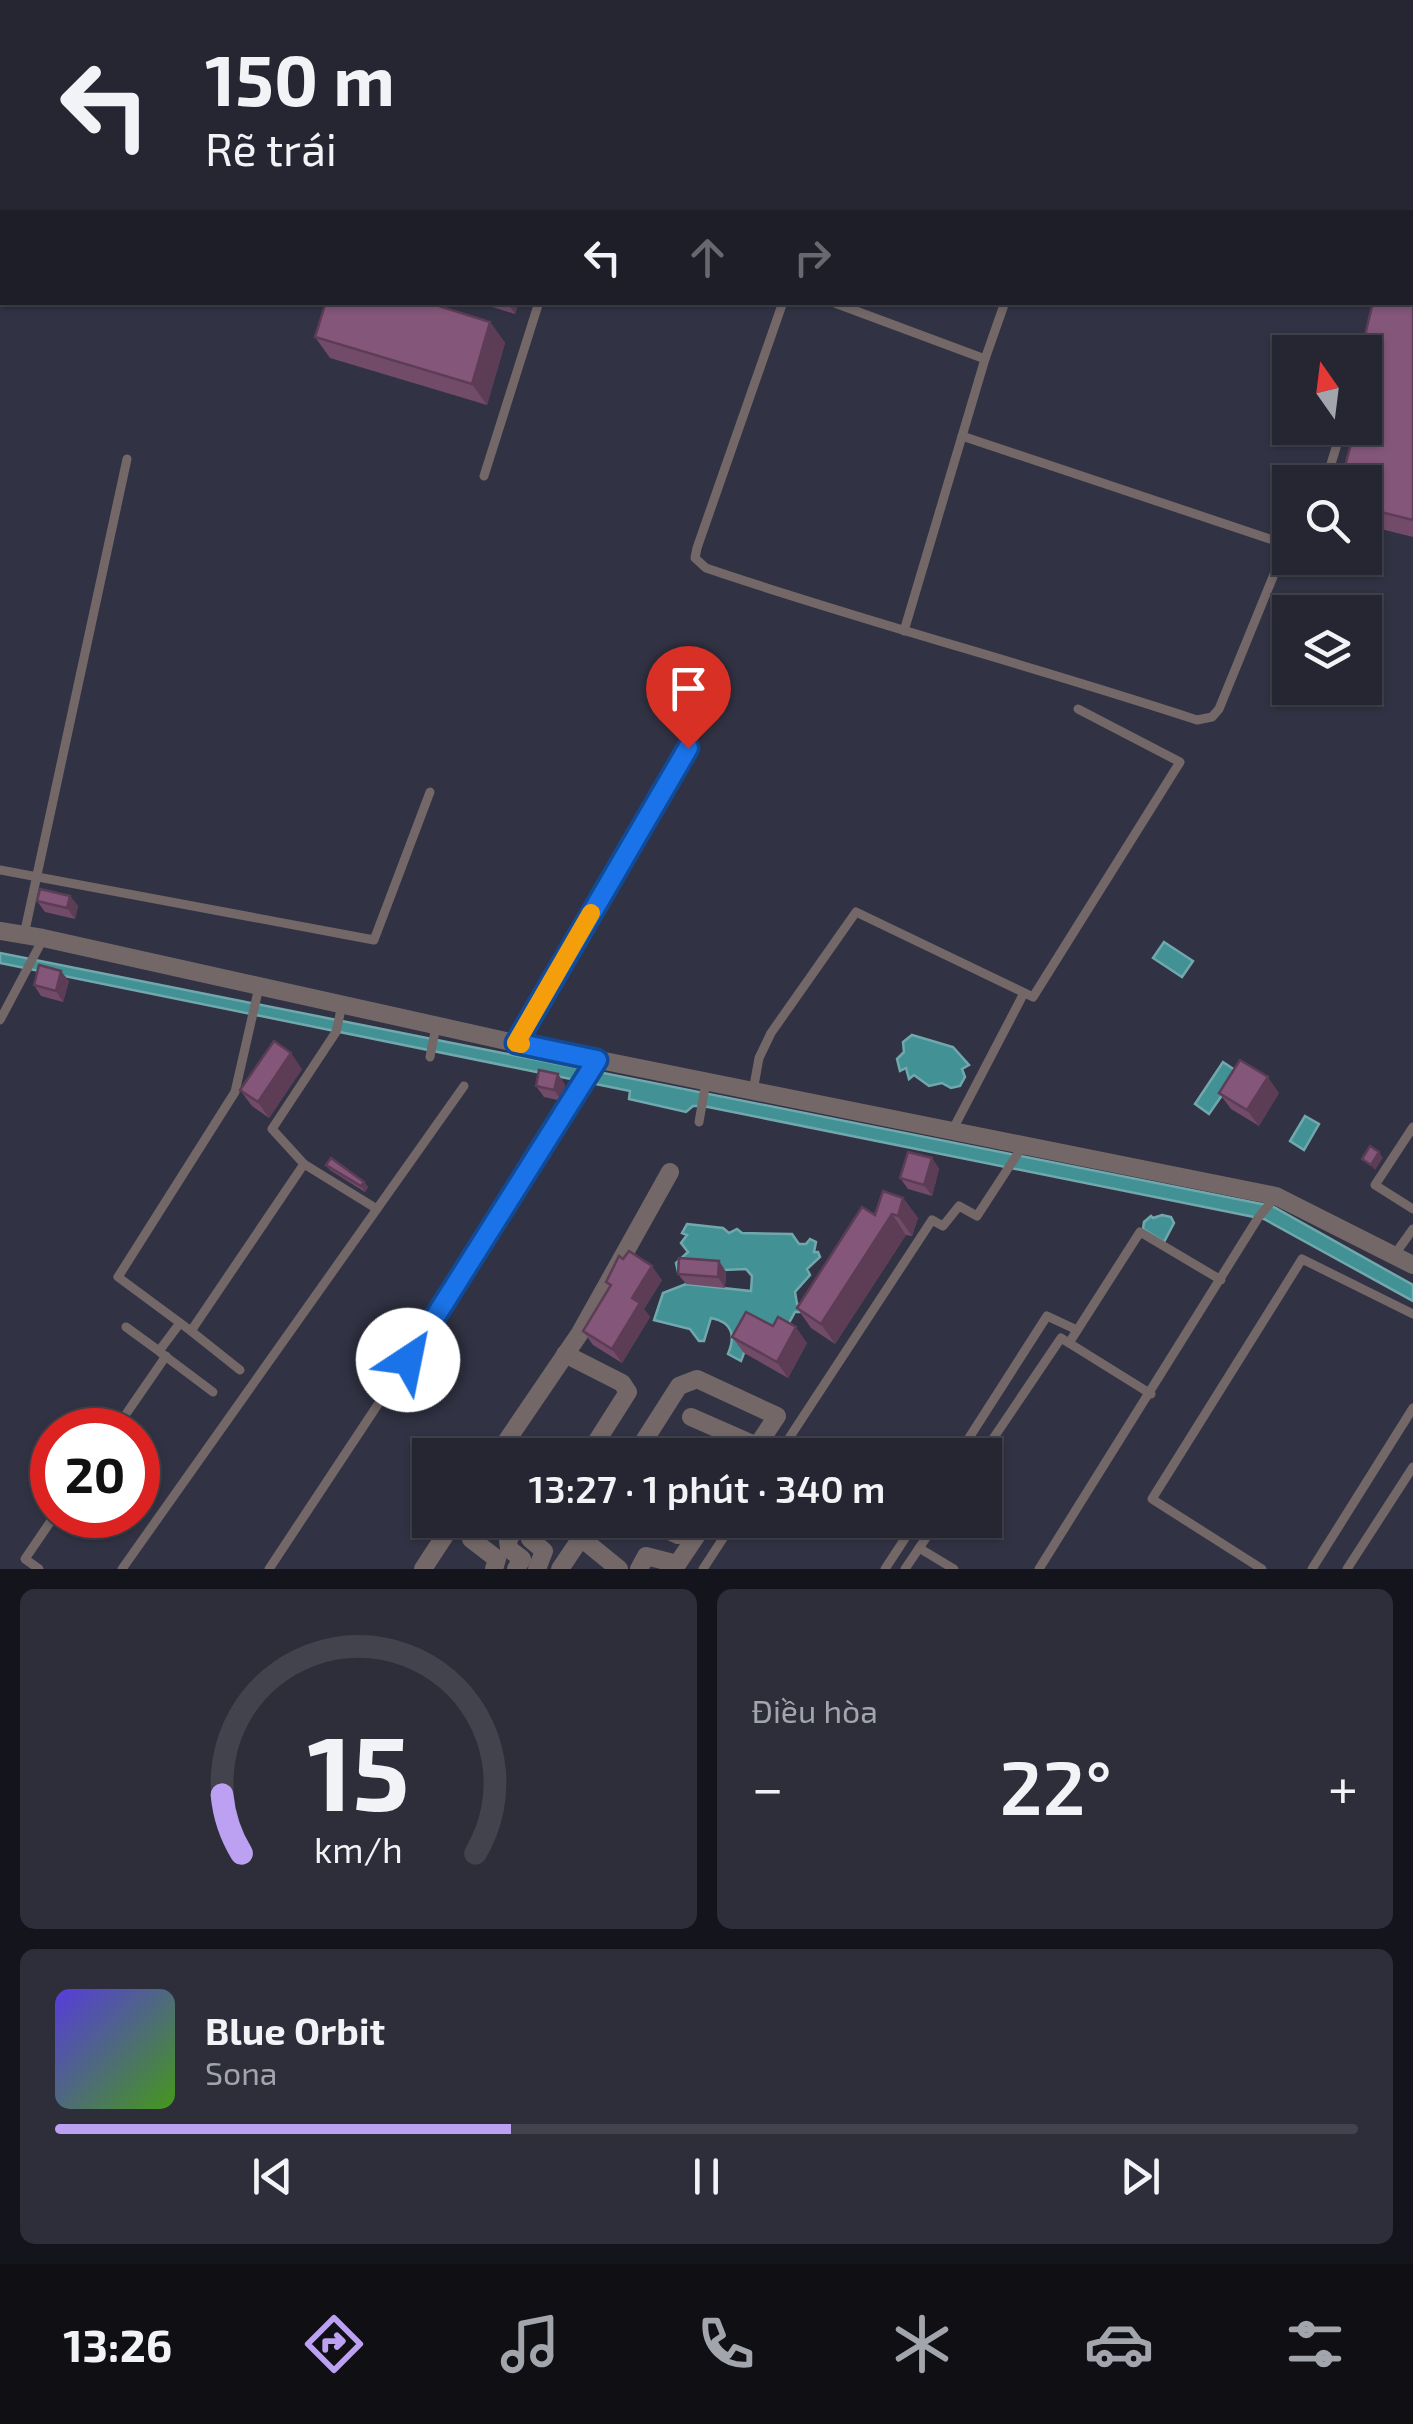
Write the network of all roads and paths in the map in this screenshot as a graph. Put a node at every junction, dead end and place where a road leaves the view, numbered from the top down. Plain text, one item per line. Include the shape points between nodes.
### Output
1 (538, 305) edge
2 (781, 305) edge
3 (840, 305) edge
4 (1004, 305) edge
5 (985, 359) junction
6 (962, 436) junction
7 (128, 459) dead end
8 (484, 476) dead end
9 (1272, 534) edge
10 (1274, 575) edge
11 (904, 631) junction
12 (1078, 709) dead end
13 (708, 714) dead end
14 (430, 792) dead end
15 (0, 870) edge
16 (36, 877) junction
17 (0, 931) edge
18 (34, 936) junction
19 (1024, 993) junction
20 (257, 995) junction
21 (340, 1013) junction
22 (0, 1020) edge
23 (434, 1032) junction
24 (516, 1043) junction
25 (431, 1054) dead end
26 (593, 1065) junction
27 (464, 1086) dead end
28 (706, 1088) junction
29 (753, 1092) junction
30 (699, 1122) dead end
31 (1413, 1127) edge
32 (952, 1131) junction
33 (1019, 1150) junction
34 (304, 1164) junction
35 (670, 1172) dead end
36 (1272, 1201) junction
37 (377, 1208) junction
38 (1413, 1209) edge
39 (1413, 1229) edge
40 (1395, 1254) junction
41 (1413, 1265) edge
42 (1221, 1280) junction
43 (1413, 1314) edge
44 (180, 1323) junction
45 (126, 1327) dead end
46 (1077, 1330) junction
47 (191, 1331) junction
48 (1068, 1342) junction
49 (163, 1354) junction
50 (564, 1354) junction
51 (240, 1370) dead end
52 (212, 1392) dead end
53 (1151, 1394) junction
54 (129, 1408) edge
55 (1413, 1408) edge
56 (691, 1417) dead end
57 (508, 1438) edge
58 (599, 1438) edge
59 (647, 1438) edge
60 (731, 1438) edge
61 (762, 1438) edge
62 (789, 1438) edge
63 (969, 1438) edge
64 (993, 1438) edge
65 (1413, 1467) edge
66 (39, 1538) edge
67 (443, 1538) edge
68 (471, 1538) edge
69 (509, 1538) edge
70 (531, 1538) edge
71 (581, 1538) joint
72 (695, 1538) edge
73 (723, 1538) edge
74 (906, 1538) edge
75 (926, 1538) edge
76 (919, 1548) junction
77 (678, 1563) edge
78 (40, 1569) edge
79 (122, 1569) edge
80 (269, 1569) edge
81 (423, 1569) edge
82 (494, 1569) edge
83 (516, 1569) edge
84 (537, 1569) edge
85 (560, 1569) edge
86 (619, 1569) edge
87 (639, 1569) edge
88 (702, 1569) edge
89 (886, 1569) edge
90 (906, 1569) edge
91 (954, 1569) edge
92 (1039, 1569) edge
93 (1262, 1569) edge
94 (1312, 1569) edge
95 (1347, 1569) edge

1 - 8 lane
2 - 11 lane via 694,558 706,568
3 - 5 lane
4 - 5 lane
5 - 6 lane
6 - 9 lane
6 - 11 lane
7 - 16 lane
10 - 11 lane via 1224,699 1207,719
12 - 19 lane via 1180,762 1033,997
13 - 24 lane
14 - 16 lane via 374,940
15 - 16 lane
16 - 18 lane
17 - 18 street
18 - 20 street
18 - 22 lane via 29,964
19 - 29 lane via 856,912 771,1034
19 - 32 lane
20 - 21 street
20 - 44 lane via 235,1092 118,1277
21 - 23 street
21 - 34 lane via 336,1032 272,1129
23 - 24 street
23 - 25 lane
24 - 26 street
26 - 28 street
26 - 80 lane
27 - 37 lane
28 - 29 street
28 - 30 lane
29 - 32 street
31 - 38 lane via 1375,1185
32 - 33 street
33 - 36 street
33 - 62 lane via 977,1216 958,1206 943,1226 932,1220
34 - 37 lane
34 - 47 lane
35 - 50 street
36 - 40 street
36 - 42 lane
37 - 79 lane
39 - 40 lane
40 - 41 street
42 - 46 lane via 1140,1232
42 - 53 lane
43 - 93 lane via 1302,1258 1152,1499
44 - 47 lane
44 - 49 lane
45 - 49 lane
46 - 48 lane
46 - 63 lane via 1047,1316
47 - 51 lane
48 - 53 lane
48 - 64 lane via 1061,1338
49 - 52 lane
49 - 54 lane
50 - 57 street
50 - 58 street via 628,1392
53 - 92 lane
55 - 94 lane
56 - 60 street
59 - 61 street via 680,1386 697,1379 777,1416
65 - 95 lane
66 - 78 lane via 25,1559
67 - 81 street
68 - 82 street via 497,1559
69 - 83 street via 509,1549 522,1558
70 - 84 street via 544,1552
71 - 85 street
71 - 86 street
72 - 77 street
73 - 88 lane
74 - 89 lane
75 - 76 lane
76 - 90 lane
76 - 91 lane
77 - 87 street via 646,1556

